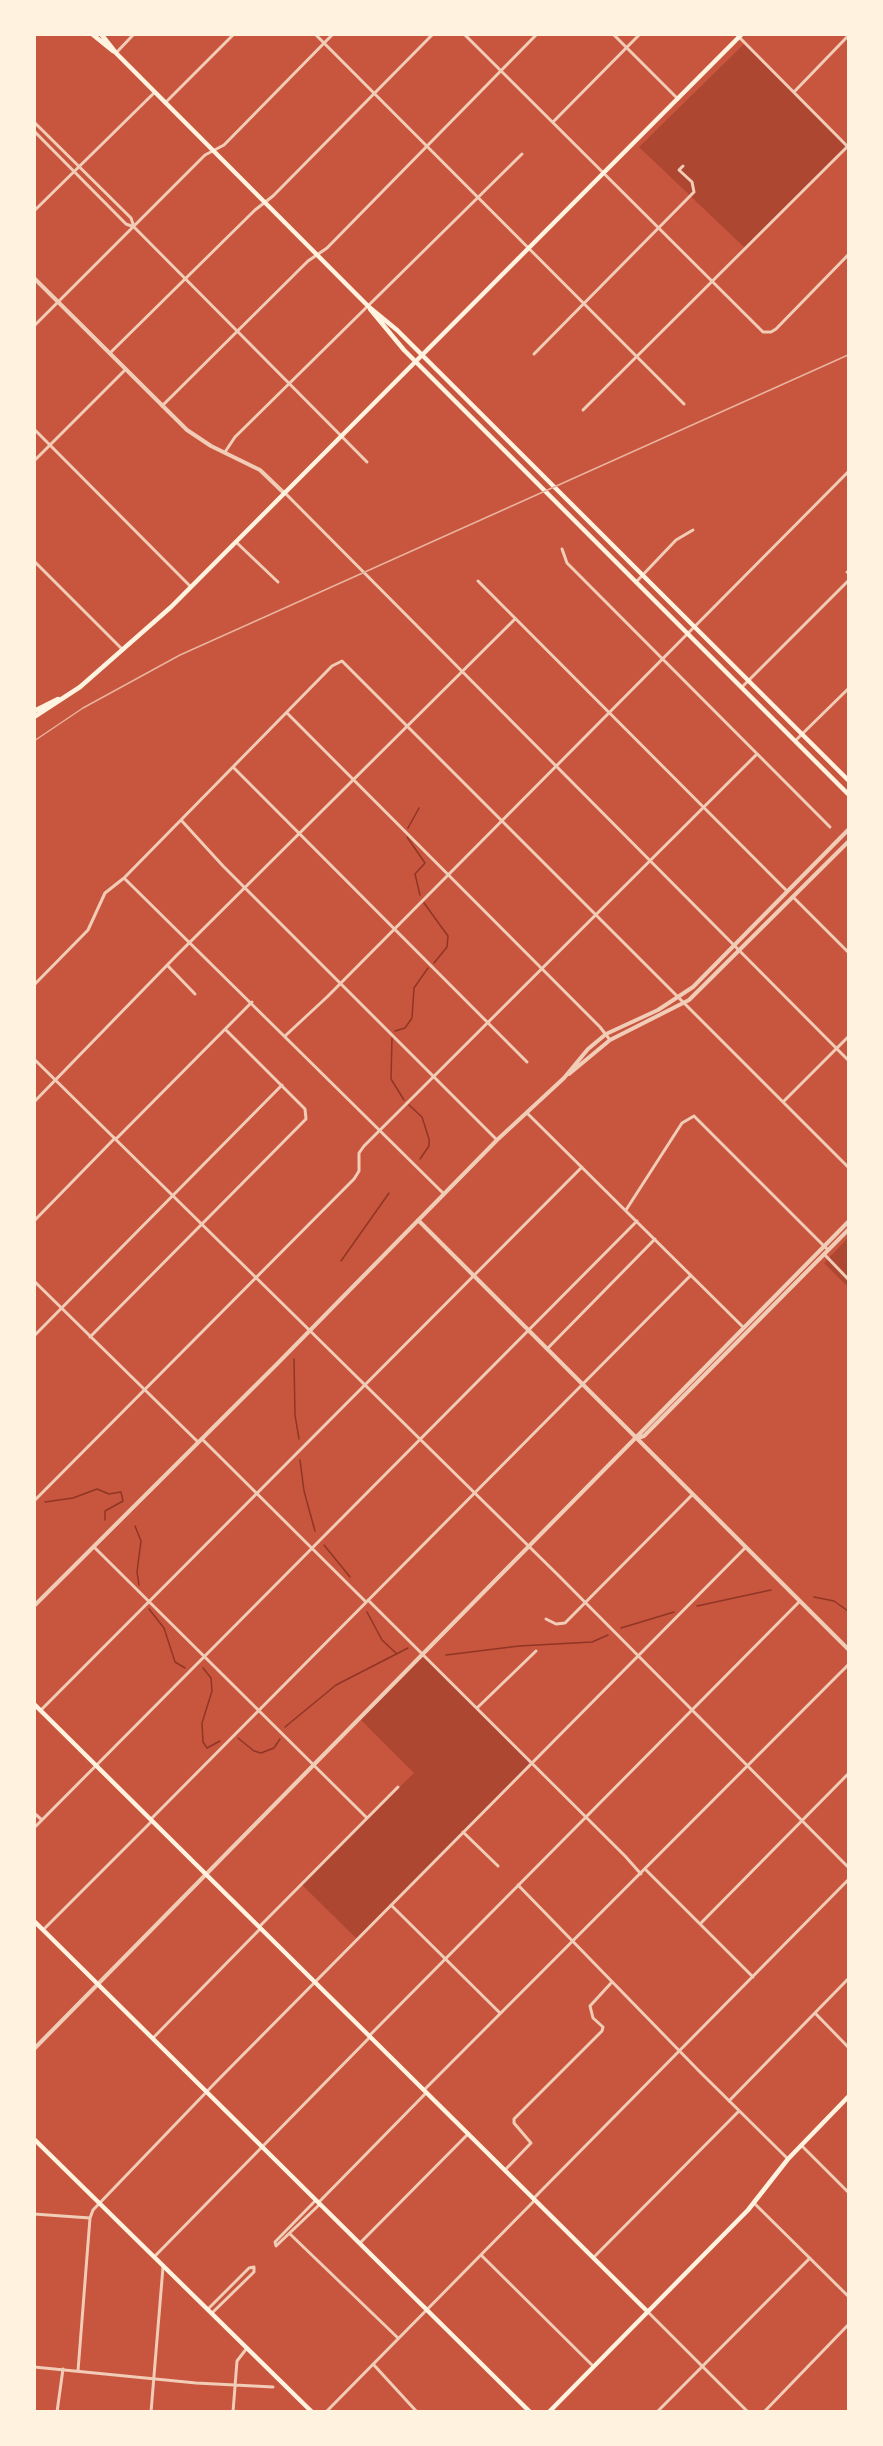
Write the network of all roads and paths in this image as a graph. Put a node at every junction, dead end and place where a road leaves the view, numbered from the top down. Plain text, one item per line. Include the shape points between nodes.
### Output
1 (92, 34) edge
2 (101, 34) edge
3 (134, 34) edge
4 (234, 34) edge
5 (315, 34) edge
6 (333, 34) edge
7 (434, 34) edge
8 (464, 34) edge
9 (537, 34) edge
10 (613, 34) edge
11 (640, 34) edge
12 (739, 36) edge
13 (849, 36) edge
14 (324, 44) junction
15 (627, 48) junction
16 (116, 53) junction
17 (501, 71) junction
18 (154, 92) junction
19 (794, 92) junction
20 (375, 94) junction
21 (678, 99) junction
22 (165, 103) junction
23 (34, 122) edge
24 (553, 122) junction
25 (34, 131) edge
26 (426, 146) junction
27 (848, 146) edge
28 (214, 151) junction
29 (522, 154) dead end
30 (683, 166) dead end
31 (80, 167) junction
32 (74, 172) junction
33 (604, 174) junction
34 (478, 198) junction
35 (265, 202) junction
36 (34, 211) edge
37 (134, 227) junction
38 (658, 228) junction
39 (529, 249) junction
40 (317, 255) junction
41 (849, 255) edge
42 (34, 278) edge
43 (186, 278) junction
44 (712, 282) junction
45 (58, 302) junction
46 (583, 303) junction
47 (369, 307) junction
48 (34, 326) edge
49 (237, 330) junction
50 (110, 354) junction
51 (534, 354) dead end
52 (423, 356) junction
53 (638, 358) junction
54 (416, 362) junction
55 (125, 370) junction
56 (289, 382) junction
57 (684, 404) dead end
58 (162, 406) junction
59 (474, 407) junction
60 (583, 410) dead end
61 (467, 413) junction
62 (34, 429) edge
63 (342, 436) junction
64 (50, 445) junction
65 (225, 452) junction
66 (34, 461) edge
67 (367, 462) dead end
68 (849, 472) edge
69 (285, 493) junction
70 (693, 530) dead end
71 (236, 542) junction
72 (562, 549) dead end
73 (34, 561) edge
74 (643, 574) junction
75 (478, 581) dead end
76 (637, 581) junction
77 (849, 581) edge
78 (278, 582) dead end
79 (191, 587) junction
80 (515, 619) junction
81 (695, 627) junction
82 (689, 633) junction
83 (123, 650) junction
84 (663, 660) junction
85 (462, 672) junction
86 (749, 681) junction
87 (742, 687) junction
88 (849, 688) edge
89 (69, 694) junction
90 (34, 711) edge
91 (286, 712) junction
92 (610, 713) junction
93 (34, 717) edge
94 (791, 723) junction
95 (407, 726) junction
96 (784, 729) junction
97 (802, 734) junction
98 (795, 741) junction
99 (757, 754) junction
100 (233, 766) junction
101 (556, 767) junction
102 (354, 779) junction
103 (849, 780) edge
104 (849, 794) edge
105 (703, 807) junction
106 (181, 820) junction
107 (502, 820) junction
108 (830, 827) dead end
109 (849, 830) edge
110 (299, 833) junction
111 (849, 842) edge
112 (649, 860) junction
113 (448, 874) junction
114 (124, 878) junction
115 (245, 887) junction
116 (787, 891) junction
117 (793, 897) junction
118 (596, 914) junction
119 (394, 928) junction
120 (191, 941) junction
121 (734, 945) junction
122 (739, 950) junction
123 (849, 952) edge
124 (167, 965) junction
125 (542, 968) junction
126 (340, 983) junction
127 (34, 985) edge
128 (195, 994) dead end
129 (678, 997) junction
130 (252, 1002) junction
131 (684, 1003) junction
132 (488, 1021) junction
133 (225, 1029) junction
134 (606, 1034) junction
135 (285, 1036) junction
136 (849, 1037) edge
137 (610, 1040) junction
138 (837, 1048) junction
139 (34, 1059) edge
140 (849, 1060) edge
141 (527, 1062) dead end
142 (433, 1076) junction
143 (564, 1078) junction
144 (56, 1080) junction
145 (282, 1085) junction
146 (34, 1102) edge
147 (783, 1102) junction
148 (528, 1114) junction
149 (379, 1130) junction
150 (115, 1139) junction
151 (497, 1140) junction
152 (582, 1167) junction
153 (849, 1167) edge
154 (444, 1194) junction
155 (173, 1195) junction
156 (626, 1210) junction
157 (418, 1220) junction
158 (34, 1221) edge
159 (637, 1221) junction
160 (849, 1222) edge
161 (202, 1224) junction
162 (849, 1230) edge
163 (655, 1239) junction
164 (826, 1248) junction
165 (824, 1254) junction
166 (691, 1275) junction
167 (474, 1276) junction
168 (257, 1277) junction
169 (849, 1279) edge
170 (34, 1281) edge
171 (62, 1308) junction
172 (746, 1329) junction
173 (309, 1330) junction
174 (528, 1330) junction
175 (34, 1336) edge
176 (90, 1337) junction
177 (547, 1348) junction
178 (365, 1384) junction
179 (583, 1384) junction
180 (145, 1390) junction
181 (420, 1438) junction
182 (637, 1438) junction
183 (200, 1440) junction
184 (257, 1493) junction
185 (474, 1493) junction
186 (693, 1494) junction
187 (36, 1498) edge
188 (94, 1547) junction
189 (312, 1547) junction
190 (530, 1547) junction
191 (746, 1547) junction
192 (150, 1601) junction
193 (367, 1601) junction
194 (800, 1601) junction
195 (585, 1602) junction
196 (34, 1606) edge
197 (546, 1618) dead end
198 (849, 1649) edge
199 (536, 1651) dead end
200 (424, 1654) junction
201 (204, 1655) junction
202 (638, 1655) junction
203 (849, 1665) edge
204 (34, 1704) edge
205 (477, 1708) junction
206 (258, 1710) junction
207 (692, 1710) junction
208 (41, 1711) junction
209 (532, 1763) junction
210 (314, 1766) junction
211 (748, 1766) junction
212 (95, 1767) junction
213 (849, 1774) edge
214 (398, 1787) dead end
215 (34, 1813) edge
216 (366, 1817) junction
217 (585, 1818) junction
218 (42, 1821) junction
219 (150, 1821) junction
220 (803, 1821) junction
221 (34, 1828) edge
222 (463, 1832) junction
223 (498, 1866) dead end
224 (849, 1867) edge
225 (645, 1870) junction
226 (641, 1874) junction
227 (207, 1875) junction
228 (849, 1880) edge
229 (518, 1885) junction
230 (391, 1905) junction
231 (34, 1921) edge
232 (701, 1923) junction
233 (260, 1928) junction
234 (43, 1929) junction
235 (573, 1942) junction
236 (445, 1959) junction
237 (753, 1977) junction
238 (849, 1979) edge
239 (315, 1982) junction
240 (612, 1982) junction
241 (99, 1984) junction
242 (500, 2013) junction
243 (815, 2013) junction
244 (370, 2037) junction
245 (153, 2038) junction
246 (849, 2047) edge
247 (34, 2049) edge
248 (680, 2051) junction
249 (207, 2092) junction
250 (425, 2092) junction
251 (848, 2099) edge
252 (729, 2101) junction
253 (739, 2111) junction
254 (468, 2134) junction
255 (34, 2139) edge
256 (801, 2145) junction
257 (262, 2147) junction
258 (788, 2159) junction
259 (504, 2170) junction
260 (849, 2192) edge
261 (534, 2200) junction
262 (318, 2202) junction
263 (100, 2203) junction
264 (754, 2203) junction
265 (34, 2214) edge
266 (90, 2218) junction
267 (290, 2234) junction
268 (360, 2243) junction
269 (481, 2255) junction
270 (155, 2256) junction
271 (810, 2258) junction
272 (593, 2259) junction
273 (163, 2264) junction
274 (849, 2296) edge
275 (427, 2310) junction
276 (210, 2311) junction
277 (648, 2312) junction
278 (849, 2325) edge
279 (398, 2338) junction
280 (248, 2348) junction
281 (373, 2364) junction
282 (593, 2366) junction
283 (702, 2366) junction
284 (34, 2367) edge
285 (63, 2369) junction
286 (78, 2371) junction
287 (154, 2378) junction
288 (235, 2385) junction
289 (273, 2387) dead end
290 (57, 2412) edge
291 (152, 2412) edge
292 (233, 2412) edge
293 (312, 2412) edge
294 (326, 2412) edge
295 (417, 2412) edge
296 (530, 2412) edge
297 (549, 2412) edge
298 (657, 2412) edge
299 (748, 2412) edge
300 (764, 2412) edge

1 - 16 main road
2 - 16 main road
3 - 16 street
4 - 22 street
5 - 14 street
6 - 14 street
7 - 20 street
8 - 17 street
9 - 17 street
10 - 15 street
11 - 15 street
12 - 19 street
12 - 21 main road
13 - 19 street
14 - 20 street
14 - 28 street
15 - 21 street
15 - 24 street
16 - 18 main road
17 - 24 street
17 - 26 street
18 - 22 main road
18 - 31 street
19 - 27 street
20 - 26 street
20 - 35 street
21 - 33 main road
22 - 28 main road
23 - 31 street
24 - 33 street
25 - 32 street
26 - 34 street
26 - 40 street
27 - 44 street
28 - 35 main road
28 - 37 street
29 - 34 street
30 - 38 street via 679,170 695,187
31 - 32 street
31 - 37 street via 131,218
32 - 36 street
32 - 37 street via 126,224
33 - 38 street
33 - 39 main road
34 - 39 street
34 - 47 street
35 - 40 main road
35 - 43 street
37 - 43 street
37 - 45 street
38 - 44 street
38 - 46 street
39 - 46 street
39 - 52 main road
40 - 47 main road
40 - 49 street
41 - 44 street via 776,329 766,333
42 - 45 street
43 - 49 street
43 - 50 street
44 - 53 street
45 - 48 street
45 - 50 street
46 - 51 street
46 - 53 street
47 - 52 main road
47 - 54 main road
47 - 56 street
49 - 56 street
49 - 58 street
50 - 55 street
52 - 54 main road
52 - 59 main road
53 - 57 street
53 - 60 street
54 - 61 main road
54 - 63 main road
55 - 58 street
55 - 64 street
56 - 63 street
56 - 65 street
58 - 65 street via 199,439
59 - 61 main road
59 - 74 main road
61 - 76 main road
62 - 64 street
63 - 67 street
63 - 69 main road
64 - 66 street
64 - 79 street
65 - 69 street via 260,470
68 - 81 street
69 - 71 main road
69 - 85 street
70 - 74 street via 676,540
71 - 78 street
71 - 79 main road
72 - 84 street via 567,562
73 - 83 street
74 - 76 street
74 - 81 main road
75 - 80 street
76 - 82 main road
77 - 86 street
79 - 83 main road
80 - 85 street
80 - 92 street
81 - 82 street
81 - 86 main road
82 - 84 street
82 - 87 main road
83 - 89 main road
84 - 92 street
84 - 99 street
85 - 95 street
85 - 101 street
86 - 87 street
86 - 94 main road
87 - 96 main road
88 - 97 street
89 - 90 main road
89 - 93 main road
91 - 95 street via 332,666 342,661
91 - 100 street
91 - 102 street
92 - 101 street
92 - 105 street
94 - 96 street
94 - 97 main road
95 - 102 street
95 - 107 street
96 - 98 main road
97 - 98 street
97 - 103 main road
98 - 104 main road
99 - 105 street
99 - 108 street
100 - 106 street
100 - 110 street
101 - 107 street
101 - 112 street
102 - 110 street
102 - 113 street
105 - 112 street
105 - 116 street
106 - 114 street
106 - 115 street
107 - 113 street
107 - 118 street
109 - 116 street
110 - 115 street
110 - 119 street
111 - 117 street
112 - 118 street
112 - 121 street
113 - 119 street
113 - 125 street
114 - 120 street
114 - 127 street via 101,898 88,930
115 - 120 street
115 - 126 street
116 - 121 street
117 - 122 street
117 - 123 street
118 - 125 street
118 - 129 street
119 - 126 street
119 - 132 street
120 - 124 street
120 - 130 street
121 - 122 street
121 - 129 street
122 - 131 street
122 - 138 street
124 - 128 street
124 - 144 street
125 - 132 street
125 - 134 street
126 - 135 street
126 - 142 street
129 - 131 street
129 - 134 street
130 - 133 street
130 - 135 street
131 - 137 street
131 - 147 street
132 - 141 street
132 - 142 street
133 - 145 street
133 - 150 street
134 - 137 street
134 - 143 street
135 - 149 street
136 - 138 street
137 - 143 street
138 - 140 street
138 - 147 street
139 - 144 street
142 - 149 street
142 - 151 street
143 - 148 street
144 - 146 street
144 - 150 street
145 - 155 street
145 - 161 street via 308,1113 298,1129
147 - 153 street
148 - 151 street
148 - 152 street
149 - 154 street
149 - 168 street via 359,1154 359,1171 354,1179
150 - 155 street
150 - 158 street
151 - 154 street
152 - 156 street
152 - 167 street
154 - 157 street
155 - 161 street
155 - 171 street
156 - 159 street
156 - 164 street via 682,1123 694,1116
157 - 167 street
157 - 173 street
159 - 163 street
159 - 174 street
160 - 164 street
161 - 168 street
161 - 176 street
162 - 164 street
163 - 166 street
163 - 177 street
164 - 165 street
164 - 172 street
165 - 169 street
165 - 172 street
166 - 172 street
166 - 179 street
167 - 174 street
167 - 178 street
168 - 173 street
168 - 180 street
170 - 171 street
171 - 175 street
171 - 176 street
172 - 182 street
173 - 178 street
173 - 183 street
174 - 177 street
174 - 181 street
176 - 180 street
177 - 179 street
178 - 181 street
178 - 184 street
179 - 182 street
179 - 185 street
180 - 183 street
180 - 187 street
181 - 185 street
181 - 189 street
182 - 186 street
182 - 190 street
183 - 184 street
183 - 188 street
184 - 189 street
184 - 192 street
185 - 190 street
185 - 193 street
186 - 191 street
186 - 195 street
188 - 192 street
188 - 196 street
189 - 193 street
189 - 201 street
190 - 195 street
190 - 200 street
191 - 194 street
191 - 202 street
192 - 201 street
192 - 208 street
193 - 200 street
193 - 206 street
194 - 198 street
194 - 207 street
195 - 197 street via 561,1624
195 - 202 street
199 - 205 street
200 - 205 street
200 - 210 street
201 - 206 street
201 - 212 street
202 - 207 street
202 - 209 street
203 - 211 street
204 - 208 main road
205 - 209 street
206 - 210 street
206 - 219 street
207 - 211 street
207 - 217 street
208 - 212 main road
209 - 217 street
209 - 222 street
210 - 216 street
210 - 227 street
211 - 220 street
211 - 225 street
212 - 218 street
212 - 219 main road
213 - 220 street
214 - 216 street
215 - 218 street
216 - 233 street
217 - 226 street
217 - 229 street
218 - 221 street
219 - 227 main road
219 - 234 street
220 - 224 street
220 - 232 street
222 - 223 street
222 - 230 street
225 - 226 street
225 - 232 street
226 - 235 street
227 - 233 main road
227 - 241 street
228 - 237 street
229 - 235 street
229 - 236 street
230 - 236 street
230 - 239 street
231 - 234 main road
232 - 237 street
233 - 239 main road
233 - 245 street
234 - 241 main road
235 - 240 street
235 - 242 street
236 - 242 street
236 - 244 street
237 - 248 street
238 - 243 street
239 - 244 main road
239 - 249 street
240 - 248 street
240 - 259 street via 590,2006 602,2031 514,2120 531,2143
241 - 245 main road
241 - 247 street
242 - 250 street
243 - 246 street
243 - 252 street
244 - 250 main road
244 - 257 street
245 - 249 main road
248 - 252 street
248 - 261 street
249 - 257 main road
249 - 263 street
250 - 254 main road
250 - 262 street
251 - 256 main road
252 - 253 street
253 - 258 street
253 - 272 street
254 - 259 main road
254 - 268 street
255 - 263 main road
256 - 258 main road
256 - 260 street
257 - 262 main road
257 - 270 street
258 - 264 main road
259 - 261 main road
261 - 269 street
261 - 272 main road
262 - 267 street
262 - 267 street via 275,2245 279,2246
262 - 268 main road
263 - 266 street
263 - 270 main road
264 - 271 street
264 - 277 main road
265 - 266 street
266 - 286 street
267 - 279 street
268 - 275 main road
269 - 275 street
269 - 282 street
270 - 273 main road
271 - 274 street
271 - 283 street
272 - 277 main road
273 - 276 main road
273 - 287 street
275 - 279 street
275 - 296 main road
276 - 276 street via 254,2272 254,2267 249,2268
276 - 280 main road
277 - 282 main road
277 - 283 street
278 - 300 street
279 - 281 street
280 - 288 street via 237,2361
280 - 293 main road
281 - 294 street
281 - 295 street
282 - 297 main road
283 - 298 street
283 - 299 street
284 - 285 street
285 - 286 street
285 - 290 street
286 - 287 street
287 - 288 street
287 - 291 street
288 - 289 street
288 - 292 street

